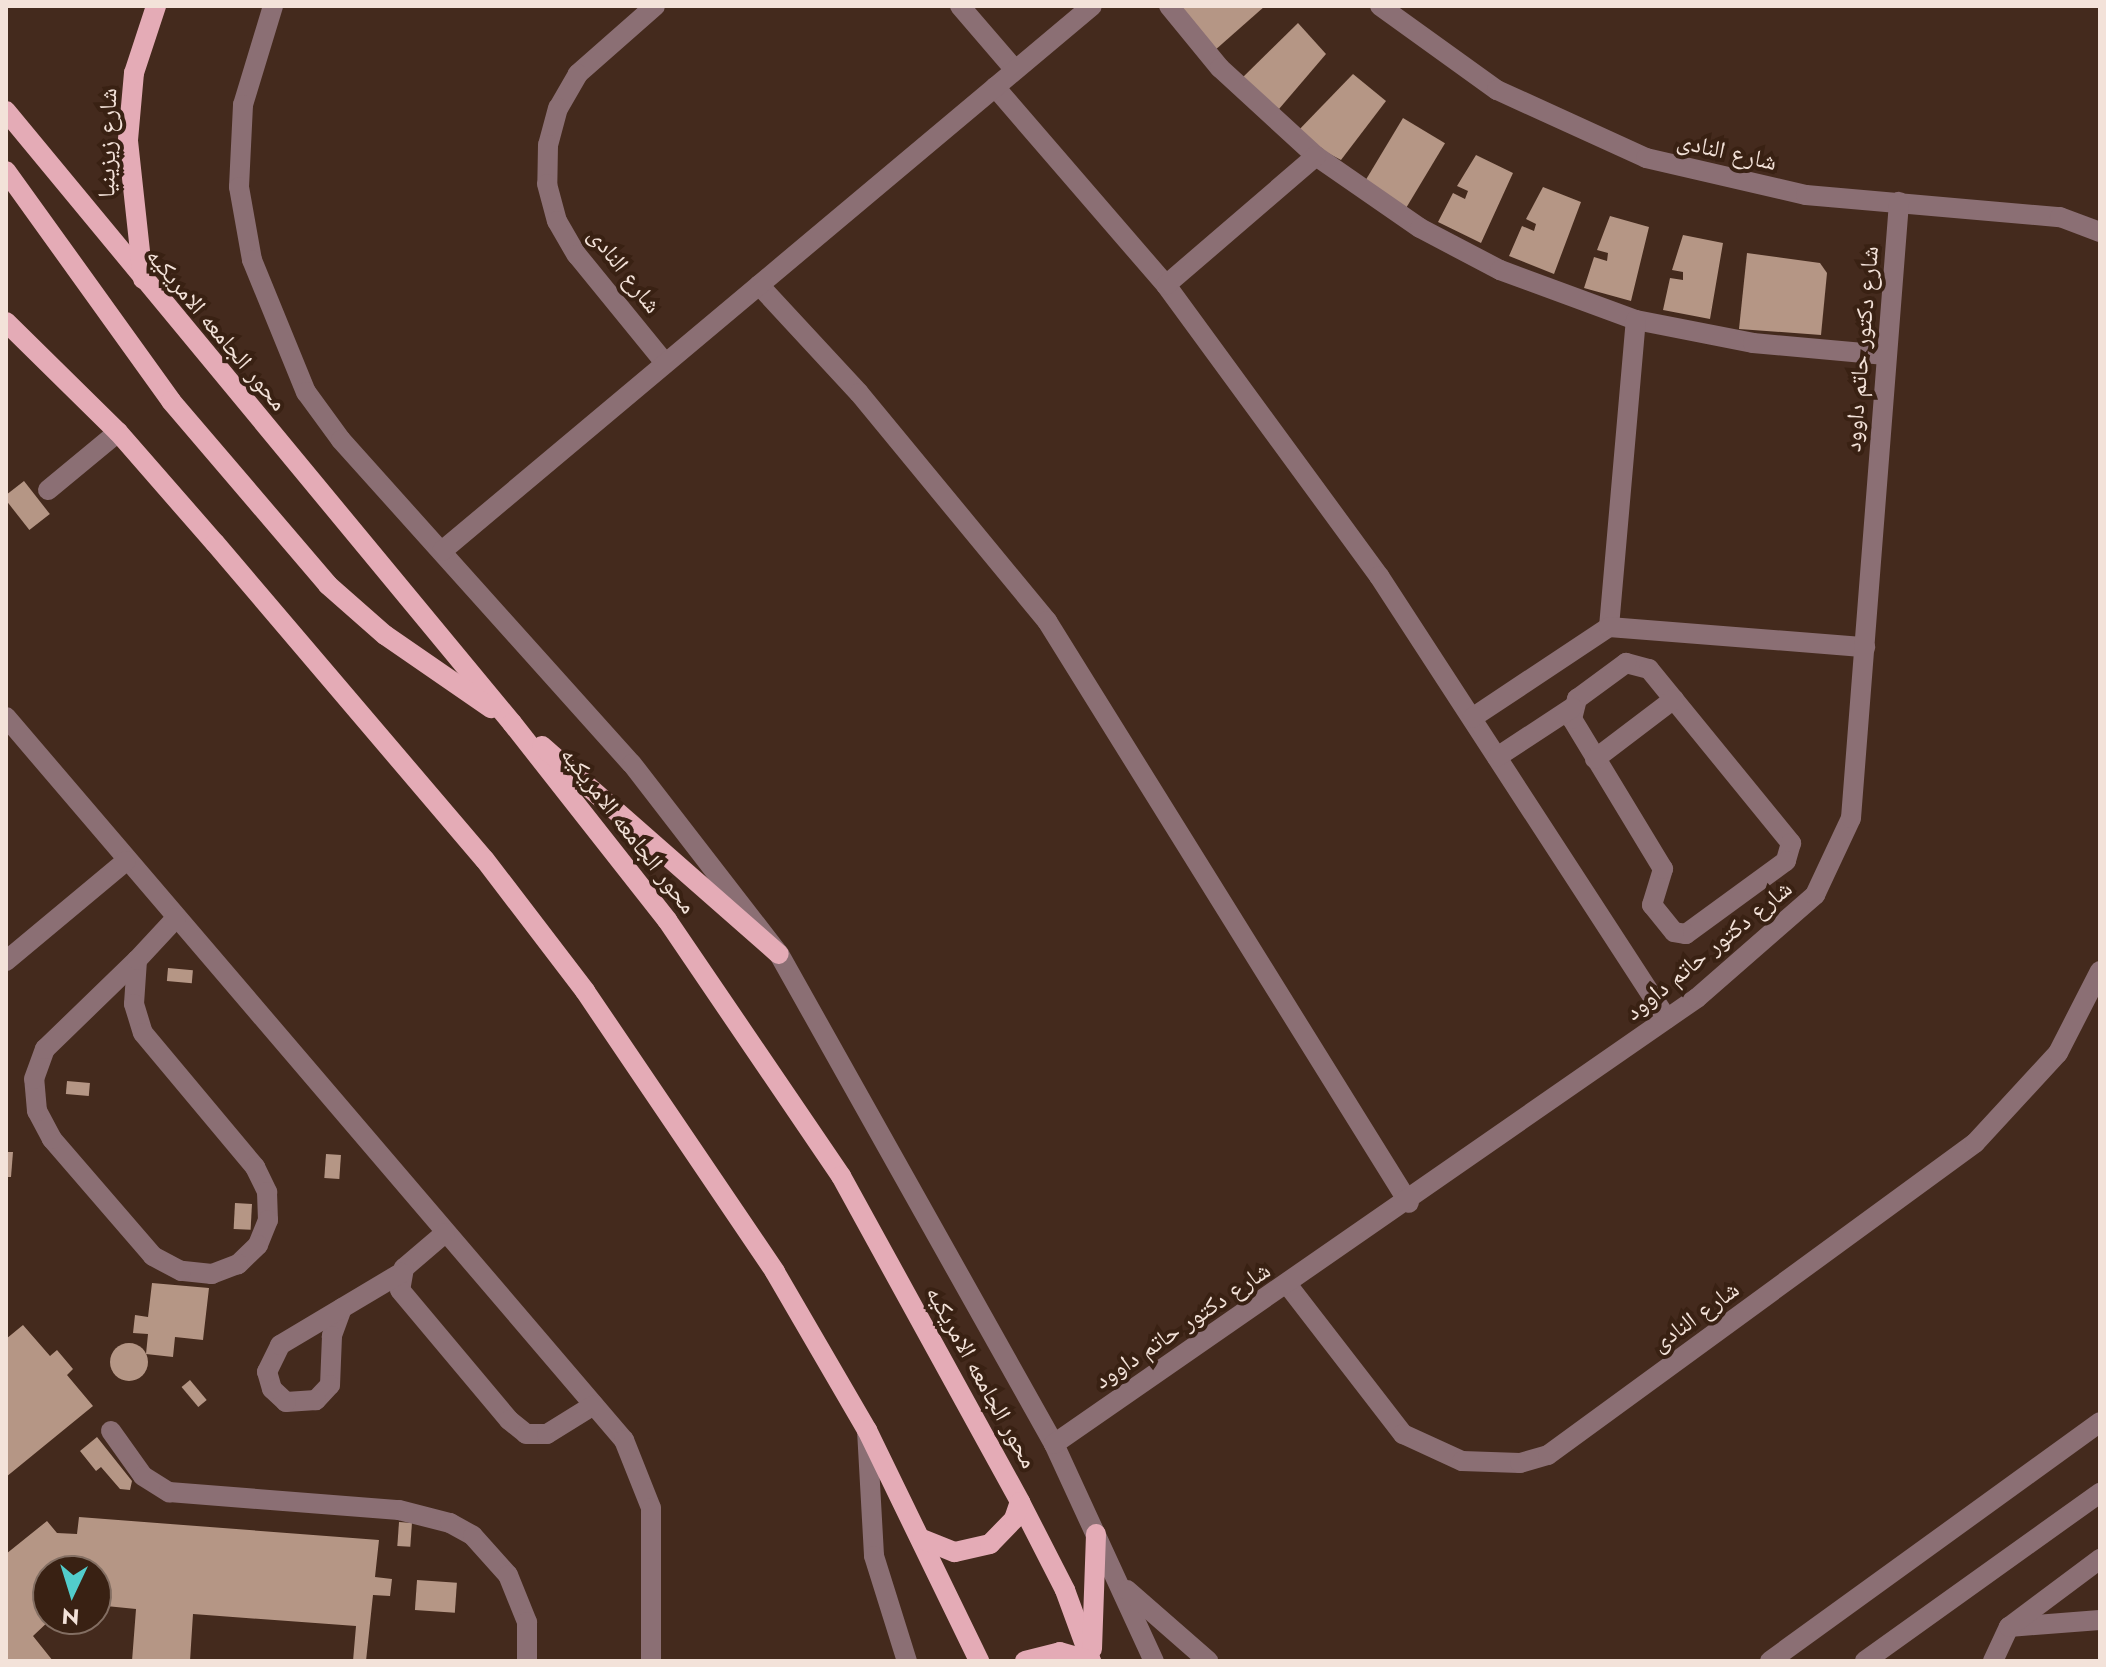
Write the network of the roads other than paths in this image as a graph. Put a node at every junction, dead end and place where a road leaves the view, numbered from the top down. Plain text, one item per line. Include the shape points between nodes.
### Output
1 (156, 6) edge
2 (273, 6) edge
3 (655, 6) edge
4 (960, 6) edge
5 (1092, 6) edge
6 (1169, 6) edge
7 (1380, 6) edge
8 (1015, 70) junction
9 (995, 87) junction
10 (6, 111) edge
11 (1316, 156) junction
12 (6, 171) edge
13 (1899, 202) junction
14 (2100, 232) edge
15 (144, 283) junction
16 (759, 285) junction
17 (1166, 285) junction
18 (1636, 320) junction
19 (6, 322) edge
20 (6, 341) edge
21 (36, 347) junction
22 (1885, 355) junction
23 (665, 363) junction
24 (118, 432) junction
25 (48, 490) dead end
26 (442, 551) junction
27 (1609, 627) junction
28 (1865, 647) junction
29 (1674, 699) junction
30 (1572, 708) junction
31 (6, 717) edge
32 (1472, 718) junction
33 (512, 723) junction
34 (6, 731) edge
35 (33, 753) junction
36 (1497, 757) junction
37 (1595, 759) junction
38 (126, 861) junction
39 (176, 918) junction
40 (779, 954) junction
41 (137, 960) junction
42 (6, 961) edge
43 (2100, 971) edge
44 (1667, 1019) junction
45 (1409, 1203) junction
46 (445, 1233) junction
47 (401, 1273) junction
48 (1287, 1284) junction
49 (342, 1308) junction
50 (594, 1405) junction
51 (2100, 1422) edge
52 (867, 1430) junction
53 (111, 1431) dead end
54 (1054, 1444) junction
55 (2100, 1493) edge
56 (1020, 1502) junction
57 (1096, 1534) junction
58 (922, 1539) junction
59 (2100, 1559) edge
60 (1119, 1583) junction
61 (2100, 1620) edge
62 (2009, 1627) junction
63 (527, 1661) edge
64 (651, 1661) edge
65 (907, 1661) edge
66 (979, 1661) edge
67 (1025, 1661) edge
68 (1091, 1661) edge
69 (1154, 1661) edge
70 (1208, 1661) edge
71 (1770, 1661) edge
72 (1865, 1661) edge
73 (1993, 1661) edge

1 - 15 main road, شارع زيزينيا via 134,73 128,140
2 - 26 street via 243,105 239,187 252,260 306,392
3 - 23 street, شارع النادى via 578,74 551,133 547,184 557,221 577,255
4 - 8 street
5 - 8 street
6 - 11 street via 1220,68
7 - 13 street, شارع النادى via 1497,90 1646,158 1806,195
8 - 9 street
9 - 16 street
9 - 17 street
10 - 15 main road, محور الجامعه الامريكيه
11 - 17 street
11 - 18 street via 1420,228 1500,270
12 - 33 main road via 171,401 328,585 385,635
13 - 14 street, شارع النادى via 2060,217
13 - 22 street, شارع دكتور حاتم داوود
15 - 33 main road, محور الجامعه الامريكيه
16 - 23 street
16 - 45 street via 898,438 1047,621
17 - 32 street via 1379,576
18 - 22 street via 1753,343
18 - 27 street
19 - 21 main road
20 - 21 street
21 - 24 main road
22 - 28 street, شارع دكتور حاتم داوود
23 - 26 street
24 - 25 street
24 - 52 main road via 378,731 585,991 759,1247
26 - 40 street via 632,764
27 - 28 street
27 - 32 street
28 - 44 street, شارع دكتور حاتم داوود via 1851,818 1837,858 1785,927
29 - 30 street via 1649,669 1626,663
29 - 37 street
29 - 37 street via 1791,843 1786,861 1686,934 1674,932 1652,905 1663,869
30 - 36 street
30 - 37 street
31 - 35 street
32 - 36 street
33 - 40 main road
33 - 56 main road, محور الجامعه الامريكيه via 667,920 841,1176
34 - 35 street
35 - 38 street
36 - 44 street
38 - 39 street
38 - 42 street
39 - 41 street
39 - 46 street
40 - 54 street
41 - 41 street via 45,1049 34,1079 37,1111 52,1139 153,1256 181,1271 212,1274 238,1264 258,1245 268,1220 267,1192 255,1167 143,1033 134,1004
43 - 48 street, شارع النادى via 2058,1053 1975,1143 1548,1455 1520,1463 1462,1461 1403,1434
44 - 45 street, شارع دكتور حاتم داوود
45 - 48 street, شارع دكتور حاتم داوود
46 - 47 street
46 - 50 street
47 - 49 street
47 - 50 street via 403,1297 516,1429 547,1434
48 - 54 street, شارع دكتور حاتم داوود
49 - 49 street via 273,1353 268,1381 286,1402 316,1400 330,1385 332,1336
50 - 64 street via 629,1448 647,1490
51 - 71 street
52 - 58 main road
52 - 65 street via 874,1556
53 - 63 street via 143,1476 169,1492 399,1510 450,1523 473,1536 508,1575 527,1622
54 - 57 street
55 - 72 street
56 - 58 main road via 1009,1526 990,1544 955,1552
56 - 68 main road, محور الجامعه الامريكيه via 1065,1590
57 - 60 street
57 - 68 main road
58 - 66 main road
59 - 62 street
60 - 69 street
60 - 70 street
61 - 62 street
62 - 73 street
67 - 68 main road via 1060,1652

